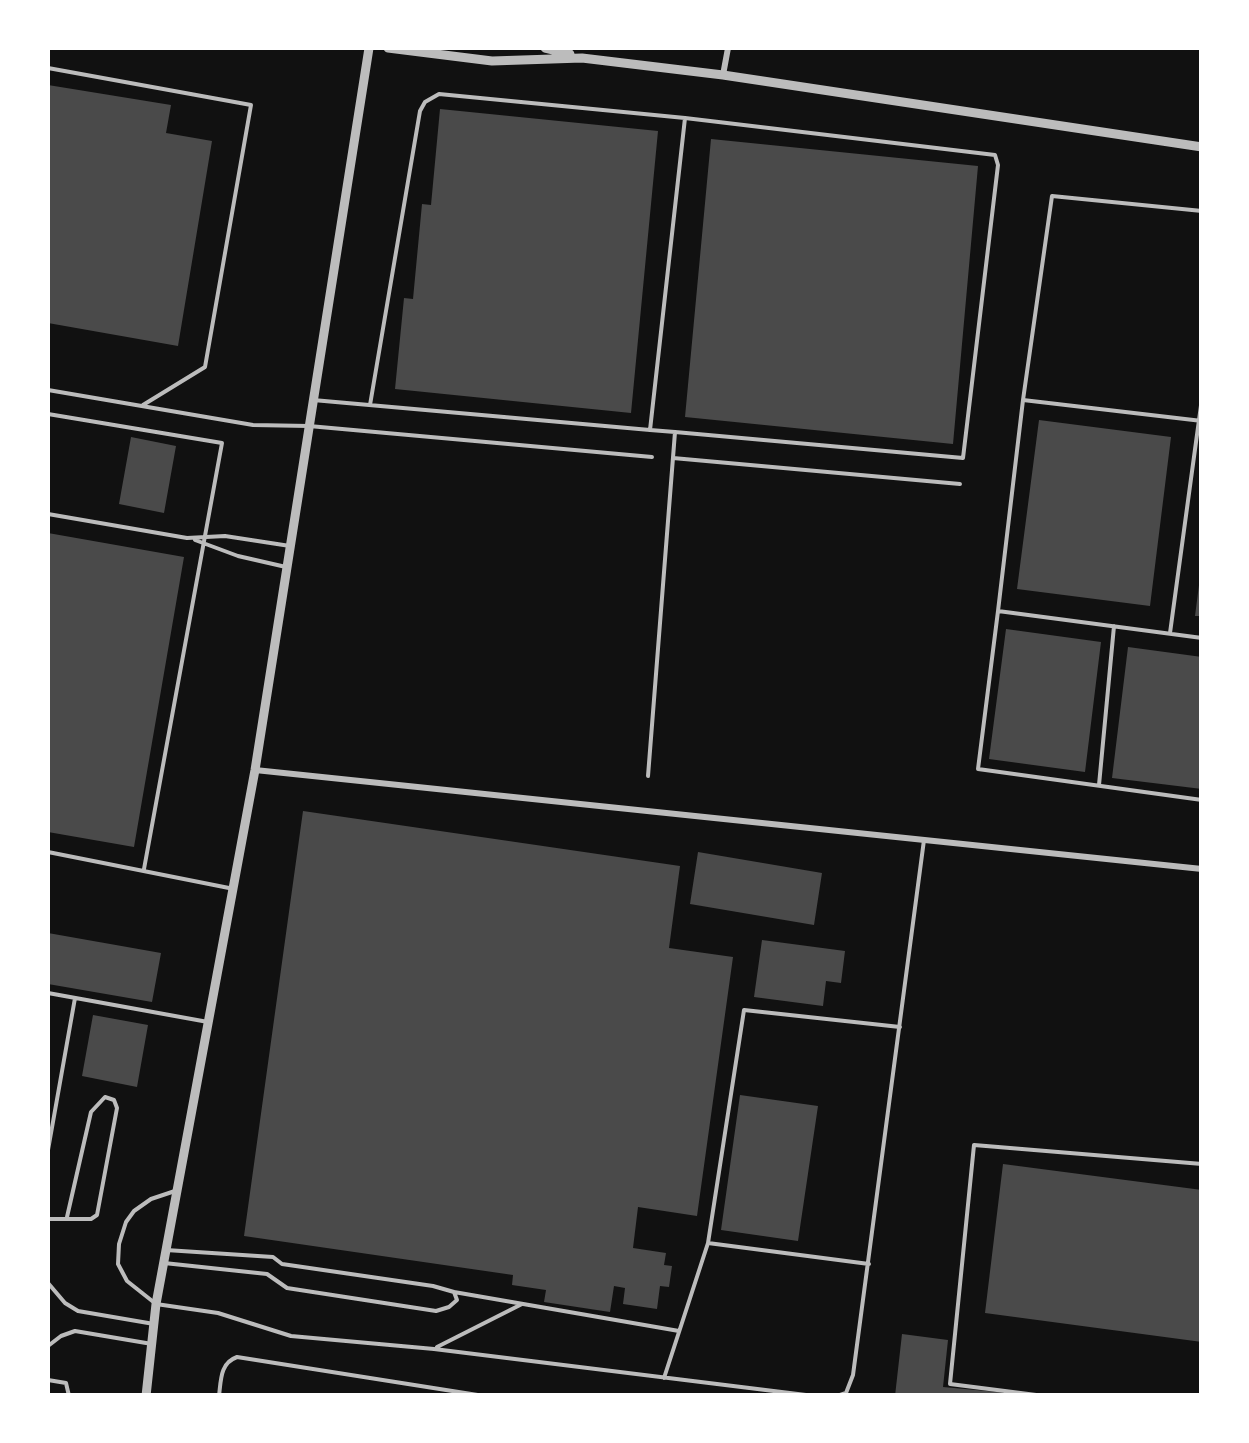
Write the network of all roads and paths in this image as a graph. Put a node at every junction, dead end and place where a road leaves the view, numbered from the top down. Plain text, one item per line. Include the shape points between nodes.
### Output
1 (369, 48) edge
2 (388, 48) edge
3 (545, 48) edge
4 (728, 48) edge
5 (582, 58) junction
6 (48, 68) edge
7 (723, 75) junction
8 (685, 118) junction
9 (1202, 147) edge
10 (1202, 212) edge
11 (48, 390) edge
12 (1202, 398) edge
13 (313, 400) junction
14 (1023, 400) junction
15 (370, 405) junction
16 (142, 406) junction
17 (48, 414) edge
18 (1200, 421) edge
19 (309, 426) junction
20 (650, 430) junction
21 (675, 432) junction
22 (652, 457) dead end
23 (673, 458) junction
24 (960, 484) dead end
25 (48, 514) edge
26 (204, 540) junction
27 (290, 546) junction
28 (287, 567) junction
29 (998, 611) junction
30 (1114, 626) junction
31 (1170, 633) junction
32 (1202, 638) edge
33 (255, 770) junction
34 (648, 776) dead end
35 (1098, 785) junction
36 (1202, 800) edge
37 (924, 840) junction
38 (48, 852) edge
39 (144, 869) junction
40 (1202, 869) edge
41 (233, 888) junction
42 (48, 994) edge
43 (75, 998) junction
44 (208, 1022) junction
45 (900, 1027) junction
46 (48, 1150) edge
47 (1202, 1164) edge
48 (177, 1191) junction
49 (67, 1217) junction
50 (48, 1219) edge
51 (708, 1243) junction
52 (166, 1250) junction
53 (164, 1263) junction
54 (869, 1264) junction
55 (48, 1283) edge
56 (454, 1292) junction
57 (156, 1304) junction
58 (522, 1304) junction
59 (154, 1324) junction
60 (679, 1331) junction
61 (152, 1344) junction
62 (48, 1346) edge
63 (434, 1349) junction
64 (664, 1378) junction
65 (48, 1380) edge
66 (69, 1396) edge
67 (146, 1396) edge
68 (219, 1396) edge
69 (484, 1396) edge
70 (814, 1396) edge
71 (838, 1396) edge
72 (1044, 1396) edge

1 - 13 street
2 - 5 street via 492,61
3 - 5 street
4 - 7 street
5 - 7 street
6 - 16 lane via 251,105 205,367
7 - 9 street
8 - 15 lane via 439,94 425,102
8 - 20 lane
8 - 21 lane via 995,156 998,164 963,458
10 - 14 lane via 1052,196
11 - 16 lane
12 - 18 lane
13 - 15 lane
13 - 19 street
14 - 18 lane
14 - 29 lane
15 - 20 lane
16 - 19 lane via 253,425
17 - 26 lane via 222,444
18 - 31 lane
19 - 22 lane
19 - 27 street
20 - 21 lane
21 - 23 lane
23 - 24 lane
23 - 34 lane
25 - 26 lane
26 - 27 lane via 225,536
26 - 28 lane
26 - 39 lane
27 - 28 street
28 - 33 street
29 - 30 lane
29 - 35 lane via 978,769
30 - 31 lane
30 - 35 lane
31 - 32 lane
33 - 37 street
33 - 41 street
35 - 36 lane
37 - 40 street
37 - 45 lane
38 - 39 lane
39 - 41 lane
41 - 44 street
42 - 43 lane
43 - 44 lane
43 - 46 lane
44 - 48 street
45 - 51 lane via 744,1010
45 - 54 lane
47 - 72 lane via 974,1145 950,1384
48 - 52 street
48 - 57 lane via 134,1211 119,1244 118,1264 127,1281
49 - 49 lane via 97,1215 114,1100 105,1097 91,1112
49 - 50 lane
51 - 54 lane
51 - 60 lane
52 - 53 street
52 - 56 lane via 273,1258
53 - 56 lane via 268,1274 287,1288 436,1311 456,1300
53 - 57 street
54 - 71 lane via 853,1375
55 - 59 lane via 78,1311
56 - 58 lane
57 - 59 street
57 - 63 lane via 218,1313 291,1336
58 - 60 lane
58 - 63 lane
59 - 61 street
60 - 64 lane
61 - 62 lane via 76,1331
61 - 67 street
63 - 64 lane
64 - 70 lane
65 - 66 lane via 66,1383
68 - 69 lane via 223,1370 236,1357

